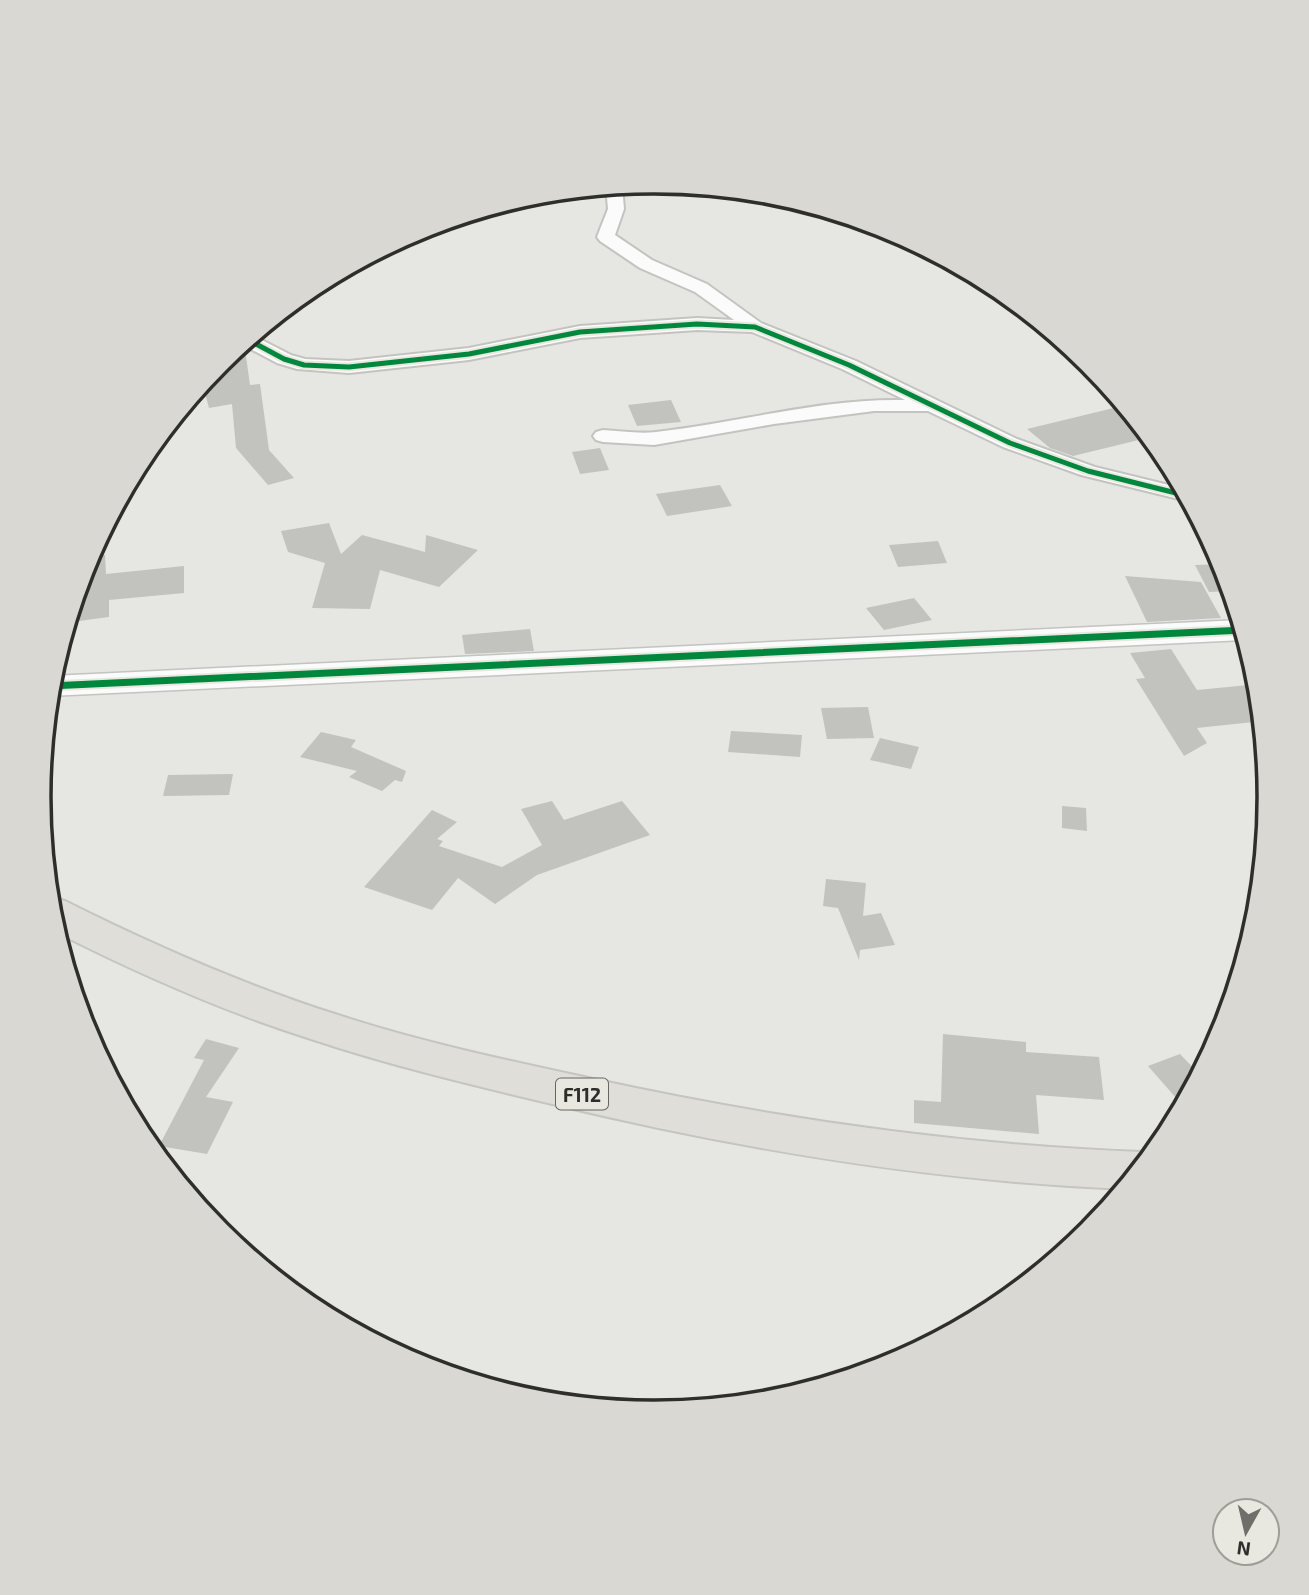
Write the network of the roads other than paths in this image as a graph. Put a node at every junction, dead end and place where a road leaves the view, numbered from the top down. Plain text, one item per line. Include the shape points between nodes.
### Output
1 (615, 195) edge
2 (755, 327) junction
3 (256, 344) edge
4 (937, 407) junction
5 (603, 436) dead end
6 (1175, 493) edge
7 (1235, 630) edge
8 (61, 686) edge
9 (63, 918) edge
10 (1129, 1170) edge

1 - 2 street via 617,209 606,237 646,264 701,288
2 - 3 street via 697,324 580,332 469,354 349,367 304,365
2 - 4 street
4 - 5 street via 874,405 654,439
4 - 6 street via 974,427 1088,471
7 - 8 street
9 - 10 main road, F112 via 223,991 364,1040 515,1078 678,1116 824,1141 985,1163

